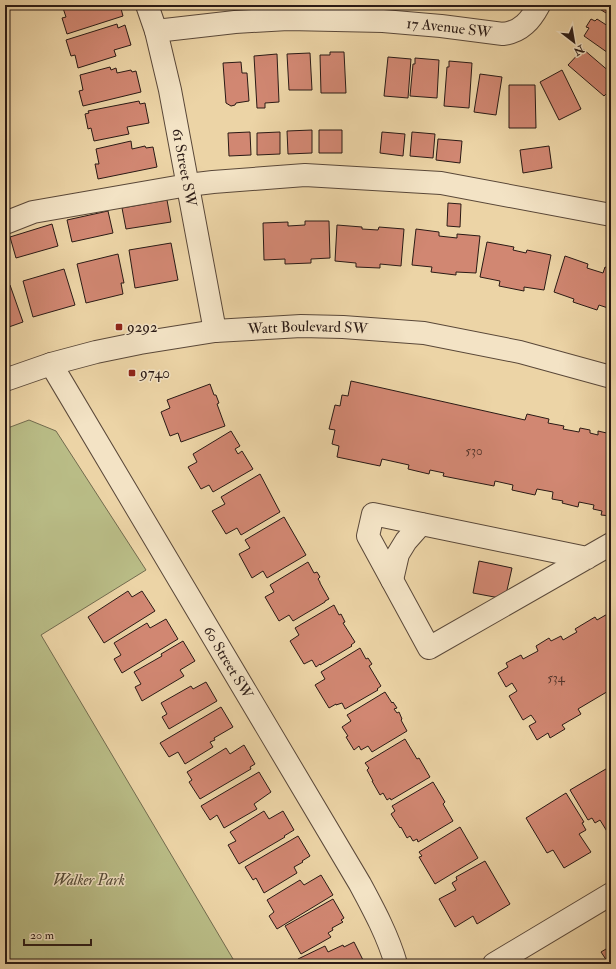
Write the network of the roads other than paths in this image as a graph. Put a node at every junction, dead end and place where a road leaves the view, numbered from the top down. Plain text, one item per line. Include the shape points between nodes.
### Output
1 (147, 5) edge
2 (539, 5) edge
3 (156, 31) junction
4 (188, 185) junction
5 (611, 215) edge
6 (5, 223) edge
7 (215, 331) junction
8 (51, 364) junction
9 (611, 377) edge
10 (5, 380) edge
11 (421, 524) junction
12 (611, 544) edge
13 (587, 558) junction
14 (392, 580) junction
15 (611, 894) edge
16 (396, 964) edge
17 (494, 964) edge

1 - 3 street, 61 Street SW
2 - 3 street, 17 Avenue SW via 530,19 519,29 503,34 383,21 288,19
3 - 4 street, 61 Street SW
4 - 5 street via 305,175 441,183
4 - 6 street via 33,212
4 - 7 street, 61 Street SW
7 - 8 street, Watt Boulevard SW via 96,352
7 - 9 street, Watt Boulevard SW via 301,326 424,333 520,352
8 - 10 street, Watt Boulevard SW
8 - 16 street, 60 Street SW via 360,884 376,913
11 - 13 street
11 - 14 street via 398,554
11 - 14 street via 373,514 368,536
12 - 13 street
13 - 14 street via 429,648
15 - 17 street

